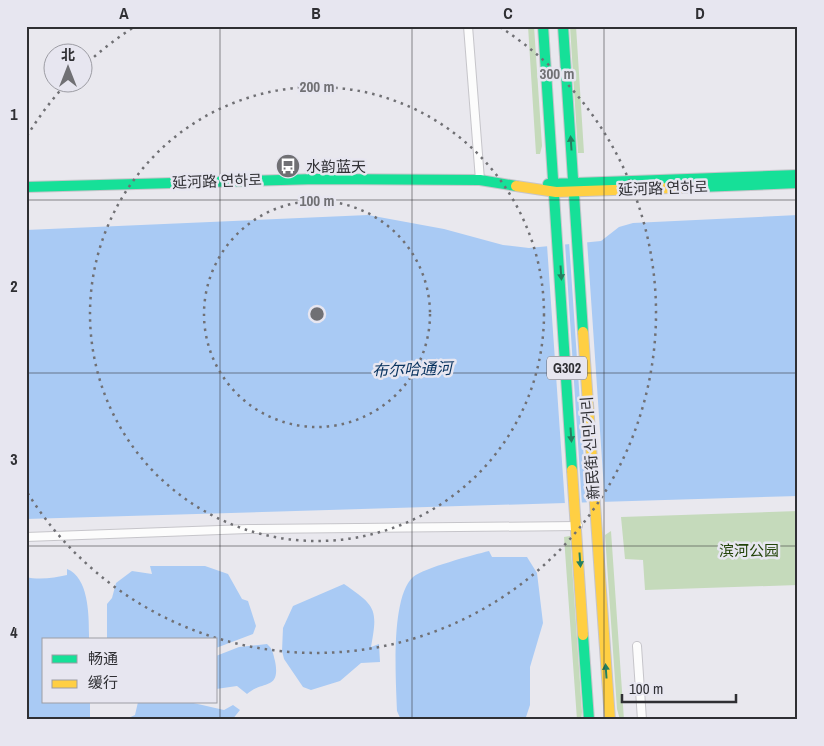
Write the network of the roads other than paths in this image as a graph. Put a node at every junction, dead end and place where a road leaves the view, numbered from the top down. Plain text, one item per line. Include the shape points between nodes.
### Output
1 (468, 26) edge
2 (543, 26) edge
3 (563, 26) edge
4 (798, 175) edge
5 (480, 180) junction
6 (798, 184) edge
7 (26, 187) edge
8 (574, 187) junction
9 (556, 188) junction
10 (578, 529) junction
11 (596, 531) junction
12 (26, 537) edge
13 (637, 646) dead end
14 (590, 720) edge
15 (610, 720) edge
16 (642, 720) edge

1 - 5 street
2 - 9 main road, 新民街 신민거리 / G302
8 -> 3 main road, 新民街 신민거리 / G302
4 - 8 main road, 延河路 연하로
5 - 7 main road, 延河路 연하로 via 317,178
5 - 9 main road, 延河路 연하로
6 - 8 main road, 延河路 연하로
8 - 9 main road, 延河路 연하로
8 - 11 main road, 新民街 신민거리 / G302
9 -> 10 main road, 新民街 신민거리 / G302
10 - 11 main road
10 - 12 street via 248,529
10 -> 14 main road, 新民街 신민거리 / G302
15 -> 11 main road, 新民街 신민거리 / G302
13 - 16 street

